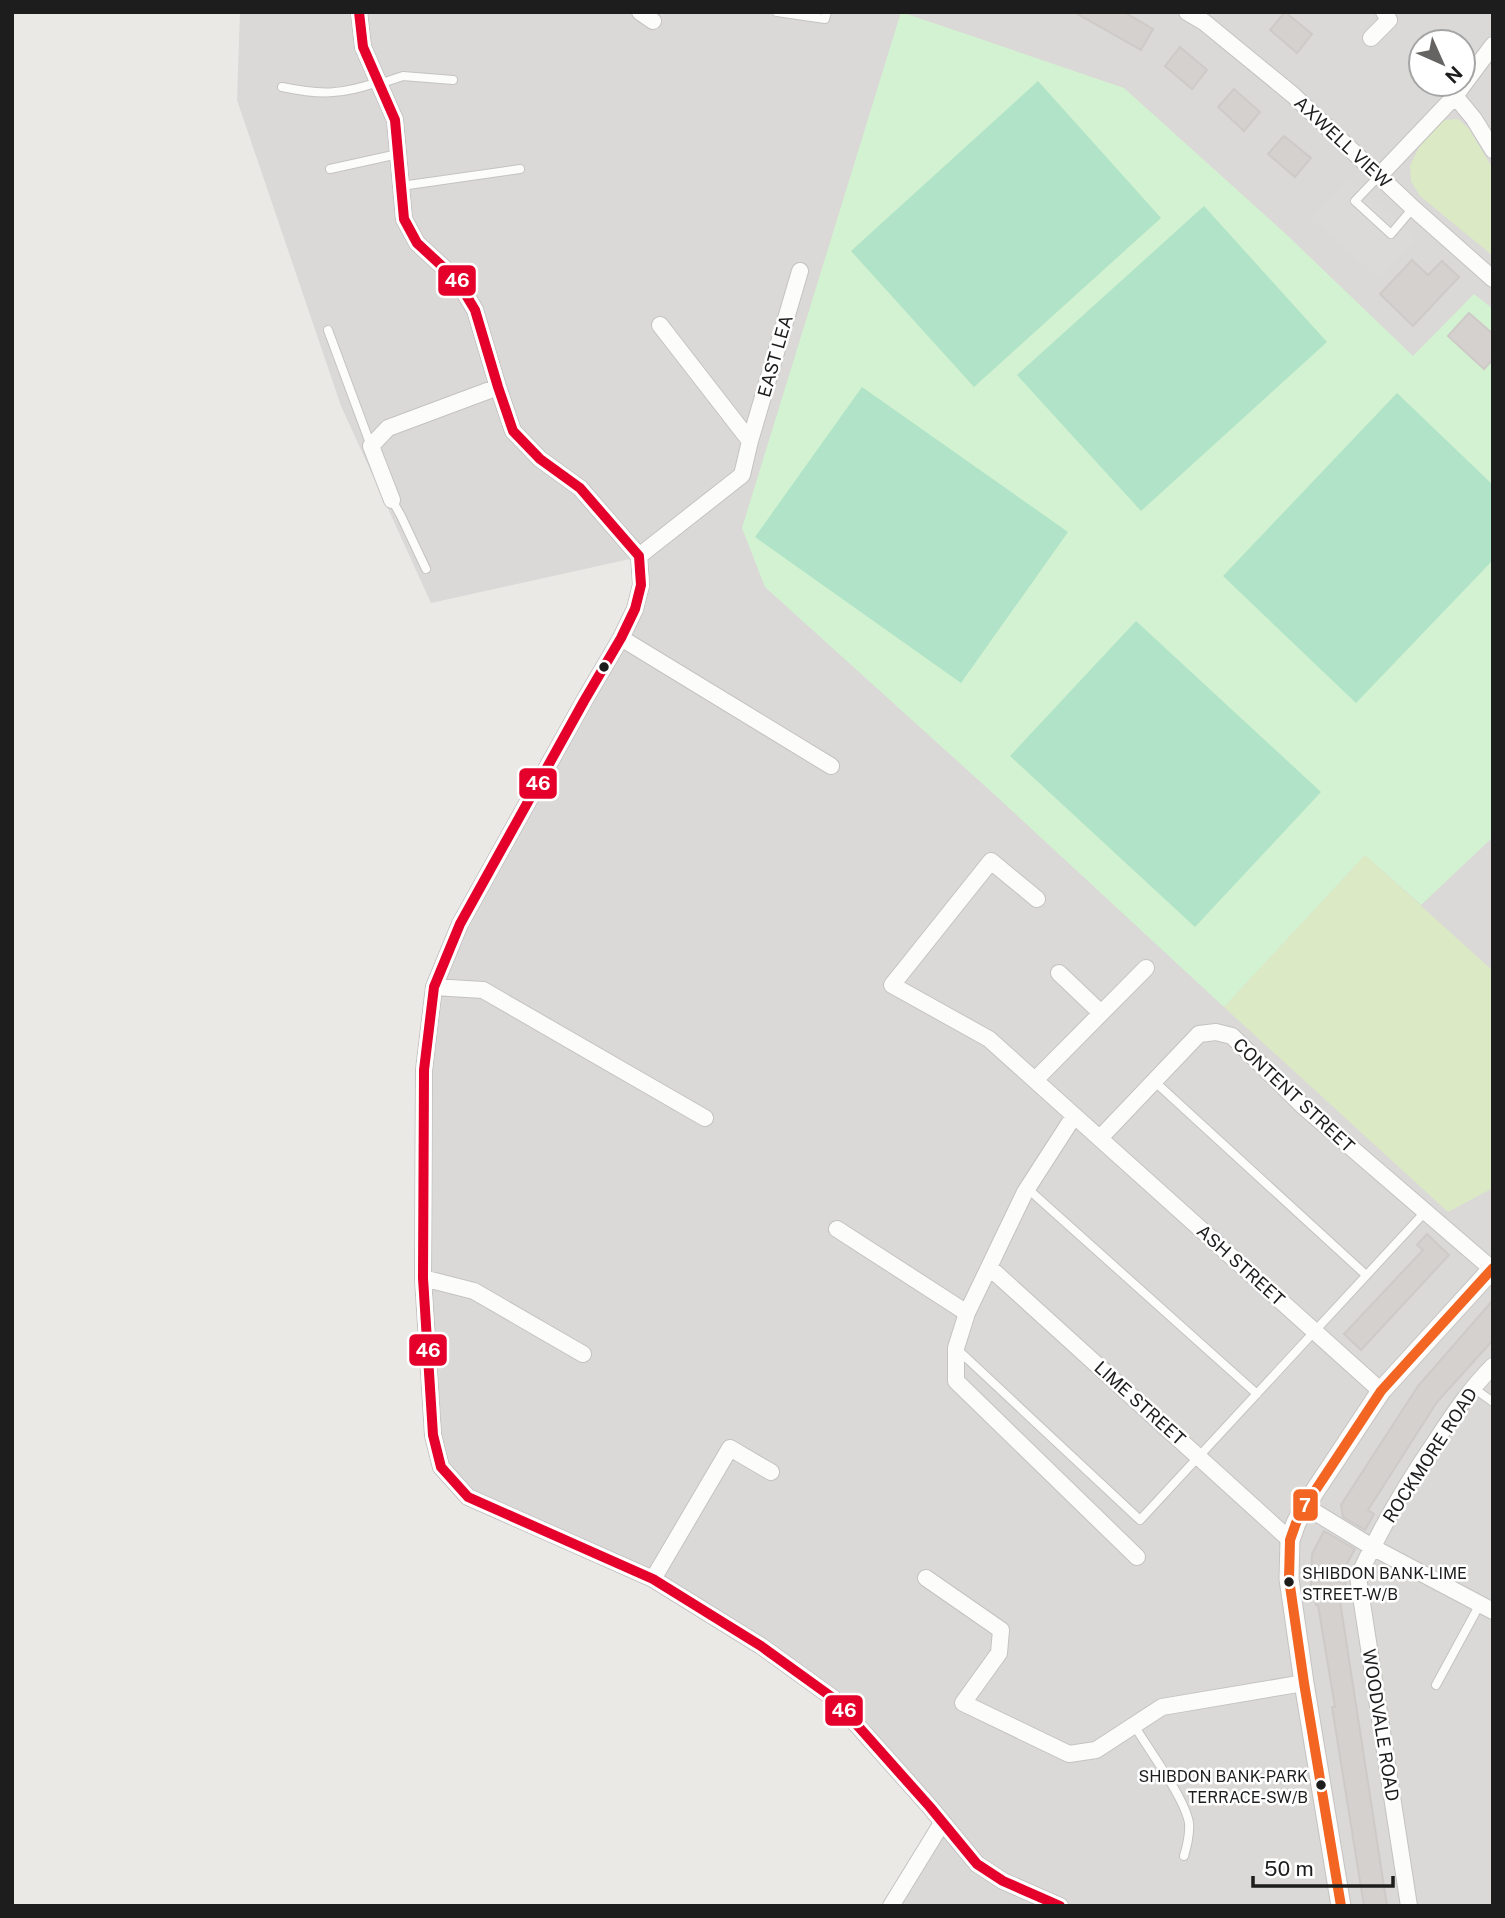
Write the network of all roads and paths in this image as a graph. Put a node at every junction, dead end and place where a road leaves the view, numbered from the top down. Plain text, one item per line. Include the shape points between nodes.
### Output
1 (359, 12) edge
2 (777, 12) edge
3 (827, 12) edge
4 (1187, 12) edge
5 (1384, 12) edge
6 (1371, 38) dead end
7 (1493, 45) edge
8 (1477, 66) edge
9 (453, 80) dead end
10 (379, 83) junction
11 (282, 87) dead end
12 (1453, 98) edge
13 (1457, 98) edge
14 (1493, 150) edge
15 (398, 154) junction
16 (330, 169) dead end
17 (520, 169) dead end
18 (1379, 176) junction
19 (401, 186) junction
20 (1413, 208) junction
21 (800, 271) dead end
22 (1493, 279) edge
23 (660, 325) dead end
24 (328, 330) dead end
25 (498, 387) junction
26 (750, 440) junction
27 (371, 446) junction
28 (392, 500) joint
29 (639, 556) junction
30 (426, 569) dead end
31 (621, 638) junction
32 (831, 766) dead end
33 (1037, 899) dead end
34 (1146, 968) dead end
35 (1059, 973) dead end
36 (434, 987) junction
37 (1101, 1013) junction
38 (1035, 1080) junction
39 (1154, 1081) junction
40 (1074, 1116) junction
41 (705, 1118) dead end
42 (1100, 1138) junction
43 (1028, 1188) junction
44 (1425, 1212) junction
45 (836, 1229) dead end
46 (989, 1267) junction
47 (1492, 1269) edge
48 (1366, 1275) junction
49 (423, 1278) junction
50 (967, 1313) junction
51 (1314, 1331) junction
52 (956, 1348) junction
53 (583, 1354) dead end
54 (1493, 1366) edge
55 (1472, 1387) junction
56 (1381, 1391) junction
57 (1257, 1394) junction
58 (1493, 1402) edge
59 (1200, 1458) junction
60 (771, 1472) dead end
61 (1305, 1507) junction
62 (1290, 1539) junction
63 (1372, 1547) junction
64 (1137, 1557) dead end
65 (926, 1578) dead end
66 (653, 1579) junction
67 (1486, 1608) edge
68 (1304, 1683) junction
69 (1436, 1685) dead end
70 (1134, 1725) junction
71 (942, 1823) junction
72 (1184, 1856) dead end
73 (891, 1906) edge
74 (1060, 1906) edge
75 (1341, 1906) edge
76 (1409, 1906) edge

1 - 10 street via 363,47
2 - 3 lane via 825,19
4 - 18 street, AXWELL VIEW via 1293,95
5 - 6 street via 1389,20
7 - 8 street
9 - 10 lane via 403,76
10 - 11 lane via 335,92
10 - 15 street via 395,120
12 - 18 street
13 - 14 street
15 - 16 lane
15 - 19 street
17 - 19 lane
18 - 20 street, AXWELL VIEW
18 - 20 lane via 1355,201 1391,234
19 - 25 street via 404,219 417,243 457,280 475,310
20 - 22 street, AXWELL VIEW
21 - 26 street, EAST LEA
23 - 26 street
24 - 27 lane
25 - 27 street via 388,428
25 - 29 street via 513,431 540,459 580,488
26 - 29 street, EAST LEA via 742,475
27 - 28 street
28 - 30 lane
29 - 31 street via 641,585
31 - 32 street
31 - 36 street via 460,924
33 - 38 street, ASH STREET via 991,861 892,985 989,1039
34 - 37 street
35 - 37 street
36 - 41 street via 482,990
36 - 49 street via 424,1070
37 - 38 street
38 - 40 street, ASH STREET
39 - 42 street, CONTENT STREET
39 - 44 street, CONTENT STREET via 1199,1034 1232,1036 1304,1107
39 - 48 lane
40 - 42 street, ASH STREET
40 - 43 street
42 - 51 street, ASH STREET
43 - 46 street
43 - 57 lane
44 - 47 street, CONTENT STREET
44 - 48 lane
45 - 50 street
46 - 50 street
46 - 59 street, LIME STREET
47 - 56 street
48 - 51 lane
49 - 53 street via 474,1291
49 - 66 street via 433,1435 441,1467 468,1497
50 - 52 street
51 - 56 street, ASH STREET
51 - 57 lane
52 - 59 lane via 1140,1520
52 - 64 street via 956,1381
54 - 55 street, ROCKMORE ROAD
55 - 58 lane
55 - 63 street, ROCKMORE ROAD via 1414,1473
56 - 61 street
57 - 59 lane
59 - 62 street, LIME STREET
60 - 66 street via 730,1448
61 - 62 street
61 - 63 street
62 - 68 street via 1289,1579
63 - 67 street
63 - 76 street, WOODVALE ROAD via 1358,1577
65 - 70 street via 1001,1630 999,1653 963,1703 1069,1754 1096,1750
66 - 71 street via 761,1646 833,1698
67 - 69 lane
68 - 70 street via 1162,1707
68 - 75 street
70 - 72 lane via 1184,1807 1189,1824
71 - 73 street
71 - 74 street via 977,1864

